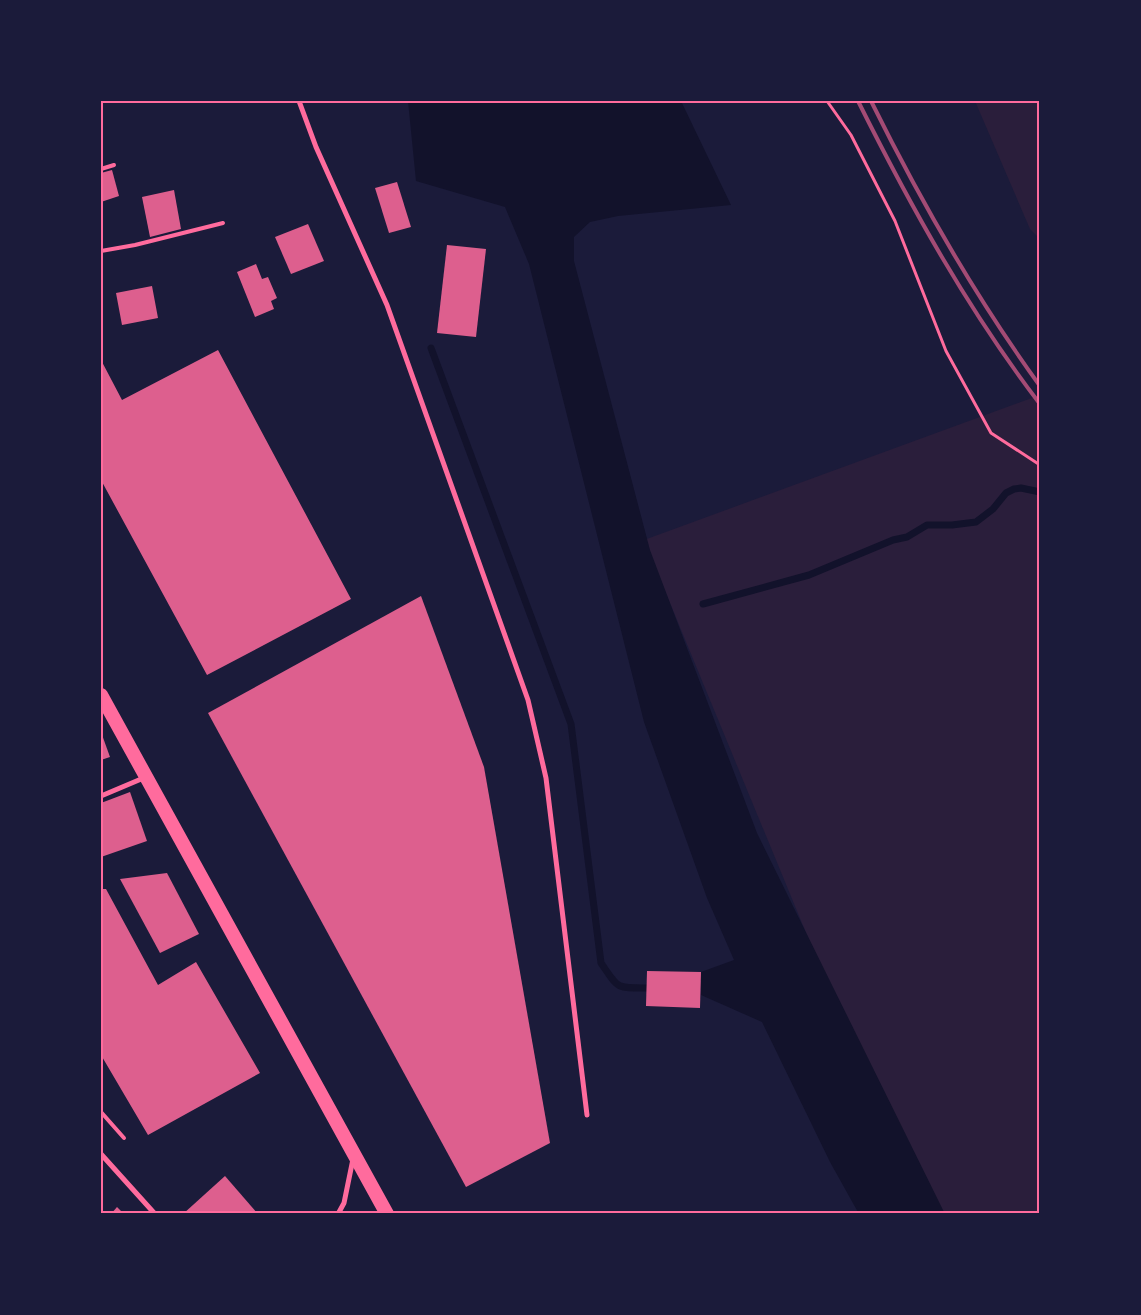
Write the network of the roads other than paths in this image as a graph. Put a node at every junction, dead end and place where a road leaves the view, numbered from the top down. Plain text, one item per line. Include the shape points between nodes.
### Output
1 (299, 101) edge
2 (114, 165) dead end
3 (101, 169) edge
4 (223, 223) dead end
5 (101, 251) edge
6 (101, 695) edge
7 (146, 777) junction
8 (101, 796) edge
9 (101, 1112) edge
10 (587, 1115) dead end
11 (124, 1138) dead end
12 (101, 1154) edge
13 (354, 1154) junction
14 (155, 1214) edge
15 (338, 1214) edge
16 (386, 1214) edge

1 - 10 street via 316,147 387,305 528,700 546,778
2 - 3 lane
4 - 5 lane
6 - 7 highway
7 - 8 street
7 - 13 highway
9 - 11 lane
12 - 14 street
13 - 15 street via 344,1203
13 - 16 highway

